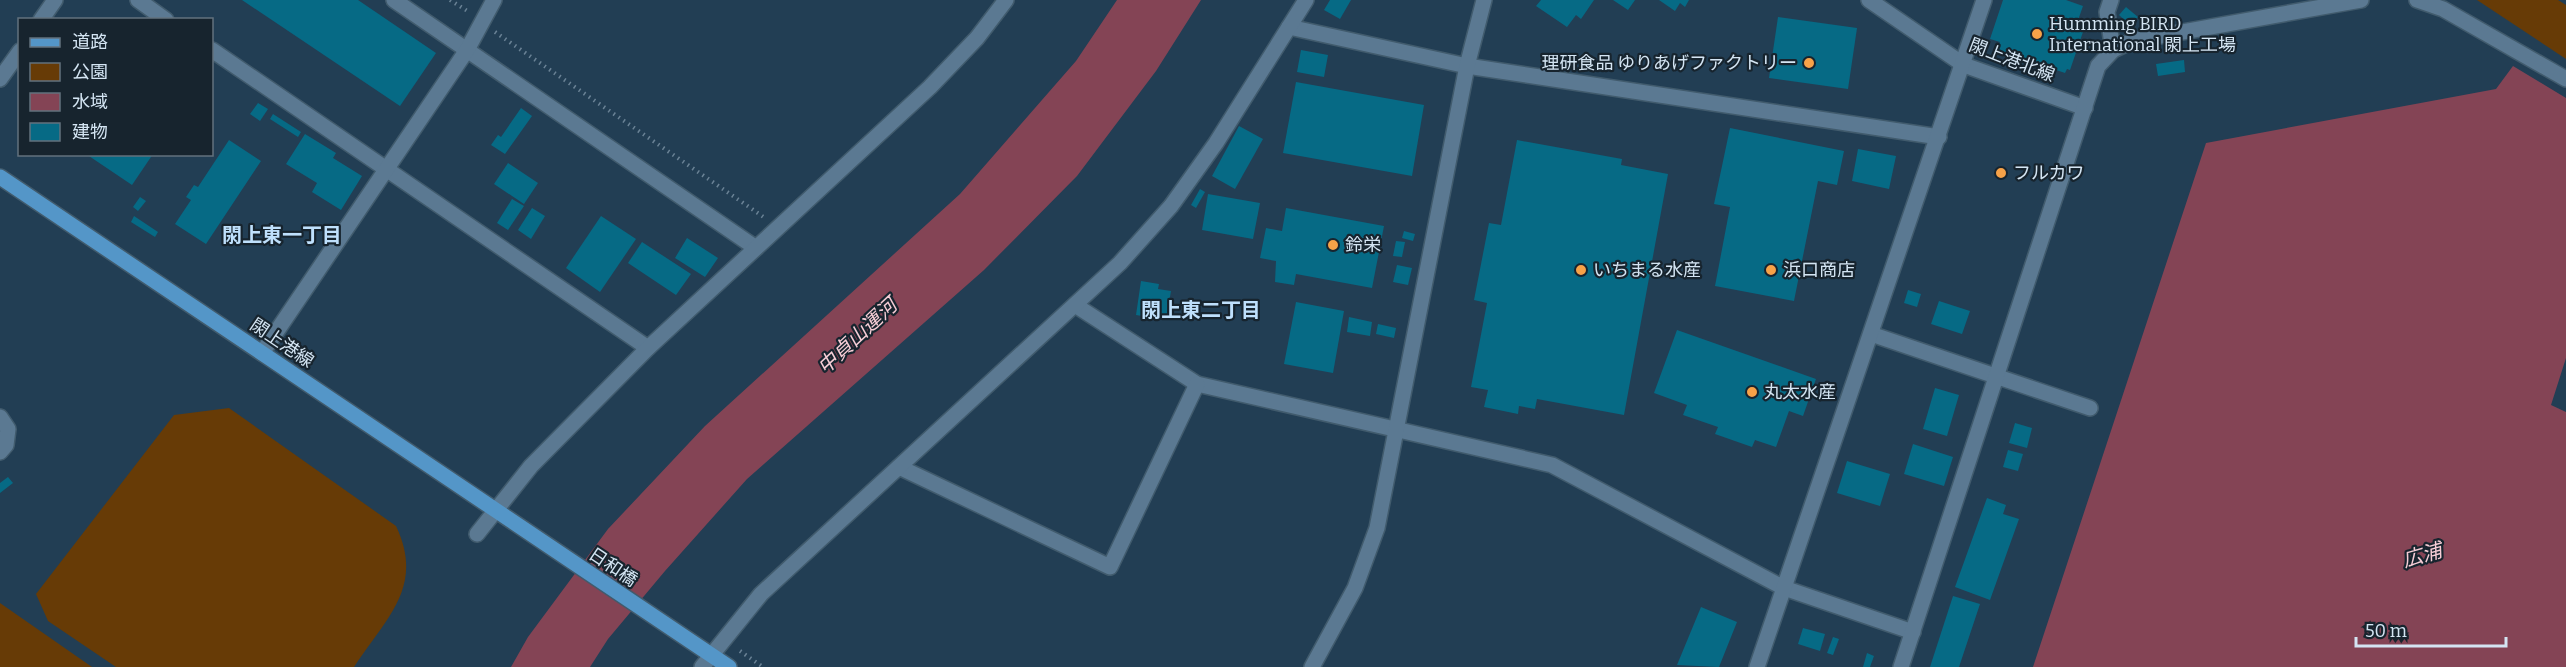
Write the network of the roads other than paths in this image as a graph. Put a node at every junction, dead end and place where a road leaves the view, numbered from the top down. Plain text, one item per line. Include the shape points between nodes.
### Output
1 (55, 0) edge
2 (138, 0) edge
3 (394, 0) edge
4 (494, 0) edge
5 (1006, 0) edge
6 (1306, 0) edge
7 (1484, 0) edge
8 (1869, 0) edge
9 (1984, 0) edge
10 (2111, 0) edge
11 (2361, 0) edge
12 (2417, 0) edge
13 (42, 18) edge
14 (163, 18) edge
15 (1289, 27) junction
16 (467, 50) junction
17 (2113, 50) junction
18 (213, 51) edge
19 (18, 54) edge
20 (1964, 65) junction
21 (1467, 66) junction
22 (0, 79) edge
23 (2566, 79) edge
24 (2085, 108) junction
25 (1939, 137) junction
26 (385, 169) junction
27 (0, 177) edge
28 (756, 248) junction
29 (1075, 305) junction
30 (1871, 334) junction
31 (648, 348) junction
32 (262, 353) junction
33 (1998, 376) junction
34 (1197, 384) junction
35 (2090, 408) dead end
36 (0, 417) edge
37 (1397, 431) junction
38 (0, 452) edge
39 (899, 467) junction
40 (494, 511) junction
41 (477, 534) dead end
42 (541, 543) joint
43 (1784, 588) junction
44 (1913, 633) junction
45 (706, 661) edge
46 (729, 667) edge
47 (1312, 667) edge
48 (1757, 667) edge
49 (1901, 667) edge

1 - 13 street
2 - 14 street
3 - 16 street
4 - 16 street
5 - 28 street via 977,38 930,87
6 - 15 street
7 - 21 street
8 - 20 street, 閖上港北線
9 - 20 street
10 - 17 street via 2107,12
11 - 17 street via 2132,41
12 - 23 street via 2443,9
15 - 21 street
15 - 29 street via 1171,206 1120,263
16 - 26 street
16 - 28 street
17 - 24 street via 2098,66
18 - 26 street
19 - 22 street
20 - 24 street, 閖上港北線
20 - 25 street
21 - 25 street
21 - 37 street
24 - 33 street
25 - 30 street
26 - 31 street
26 - 32 street
27 - 32 main road, 閖上港線
28 - 31 street
29 - 34 street
29 - 39 street
30 - 33 street
30 - 43 street
31 - 40 street via 531,466
32 - 40 main road, 閖上港線
33 - 35 street
33 - 44 street
34 - 37 street
34 - 39 street via 1110,567
36 - 38 street via 8,435
37 - 43 street via 1552,465
37 - 47 street via 1374,538 1355,588
39 - 45 street via 761,594
40 - 41 street
40 - 42 main road, 閖上港線
42 - 45 main road, 日和橋 via 663,624
43 - 44 street
43 - 48 street
44 - 49 street
45 - 46 main road

